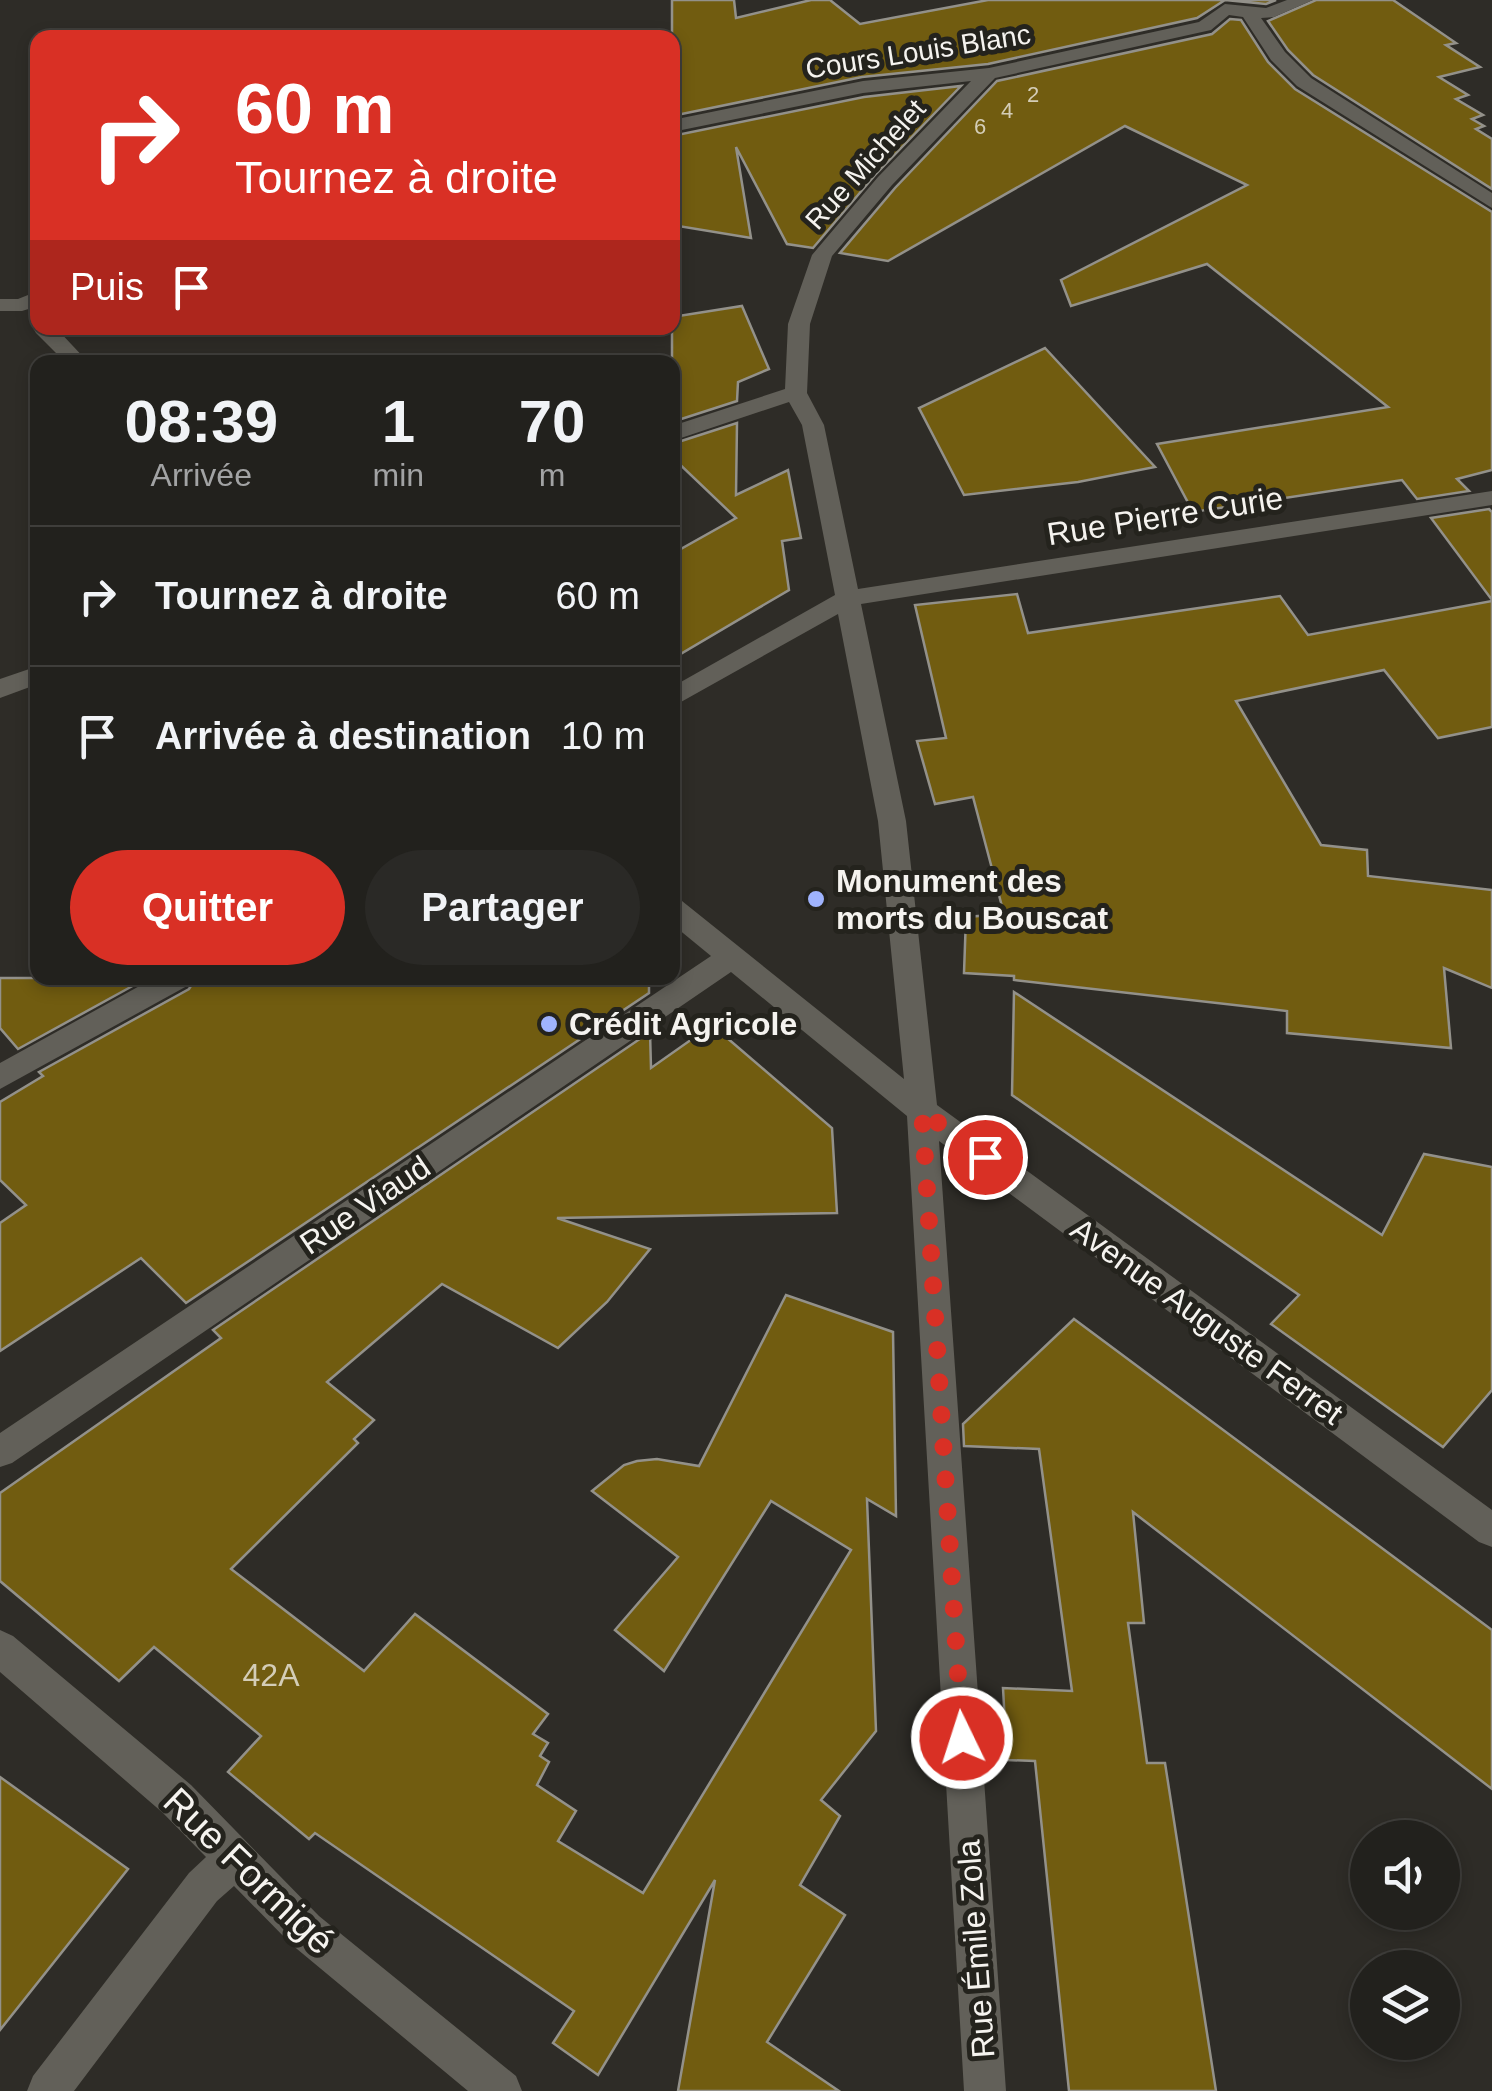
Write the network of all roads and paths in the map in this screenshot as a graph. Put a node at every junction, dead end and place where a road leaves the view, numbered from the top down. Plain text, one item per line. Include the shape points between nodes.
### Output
1 (1205, 0) edge
2 (1304, 0) edge
3 (1225, 9) junction
4 (1249, 12) junction
5 (989, 74) junction
6 (680, 124) edge
7 (1492, 202) edge
8 (51, 335) edge
9 (70, 355) edge
10 (796, 393) junction
11 (680, 431) edge
12 (1492, 498) edge
13 (848, 598) junction
14 (30, 677) edge
15 (0, 689) edge
16 (680, 694) edge
17 (680, 915) edge
18 (731, 957) junction
19 (164, 985) edge
20 (0, 1077) edge
21 (922, 1111) junction
22 (0, 1452) edge
23 (1490, 1526) edge
24 (0, 1648) edge
25 (234, 1859) junction
26 (48, 2091) edge
27 (501, 2091) edge
28 (985, 2091) edge

1 - 3 street
2 - 4 street via 1284,10
3 - 4 street
3 - 5 street, Cours Louis Blanc via 1205,26
4 - 7 street via 1304,82
5 - 6 street, Cours Louis Blanc via 863,87
5 - 10 street, Rue Michelet via 822,256 799,324
8 - 9 street
10 - 11 street
10 - 13 street, Rue Michelet via 813,425
12 - 13 street, Rue Pierre Curie
13 - 16 street
13 - 21 street, Rue Émile Zola via 892,821
14 - 15 street
17 - 18 street
18 - 21 street
18 - 22 street, Rue Viaud
19 - 20 street
21 - 23 street, Avenue Auguste Ferret
21 - 28 street, Rue Émile Zola
24 - 25 street, Rue Formigé via 177,1799
25 - 26 street via 203,1886
25 - 27 street, Rue Formigé via 305,1930

